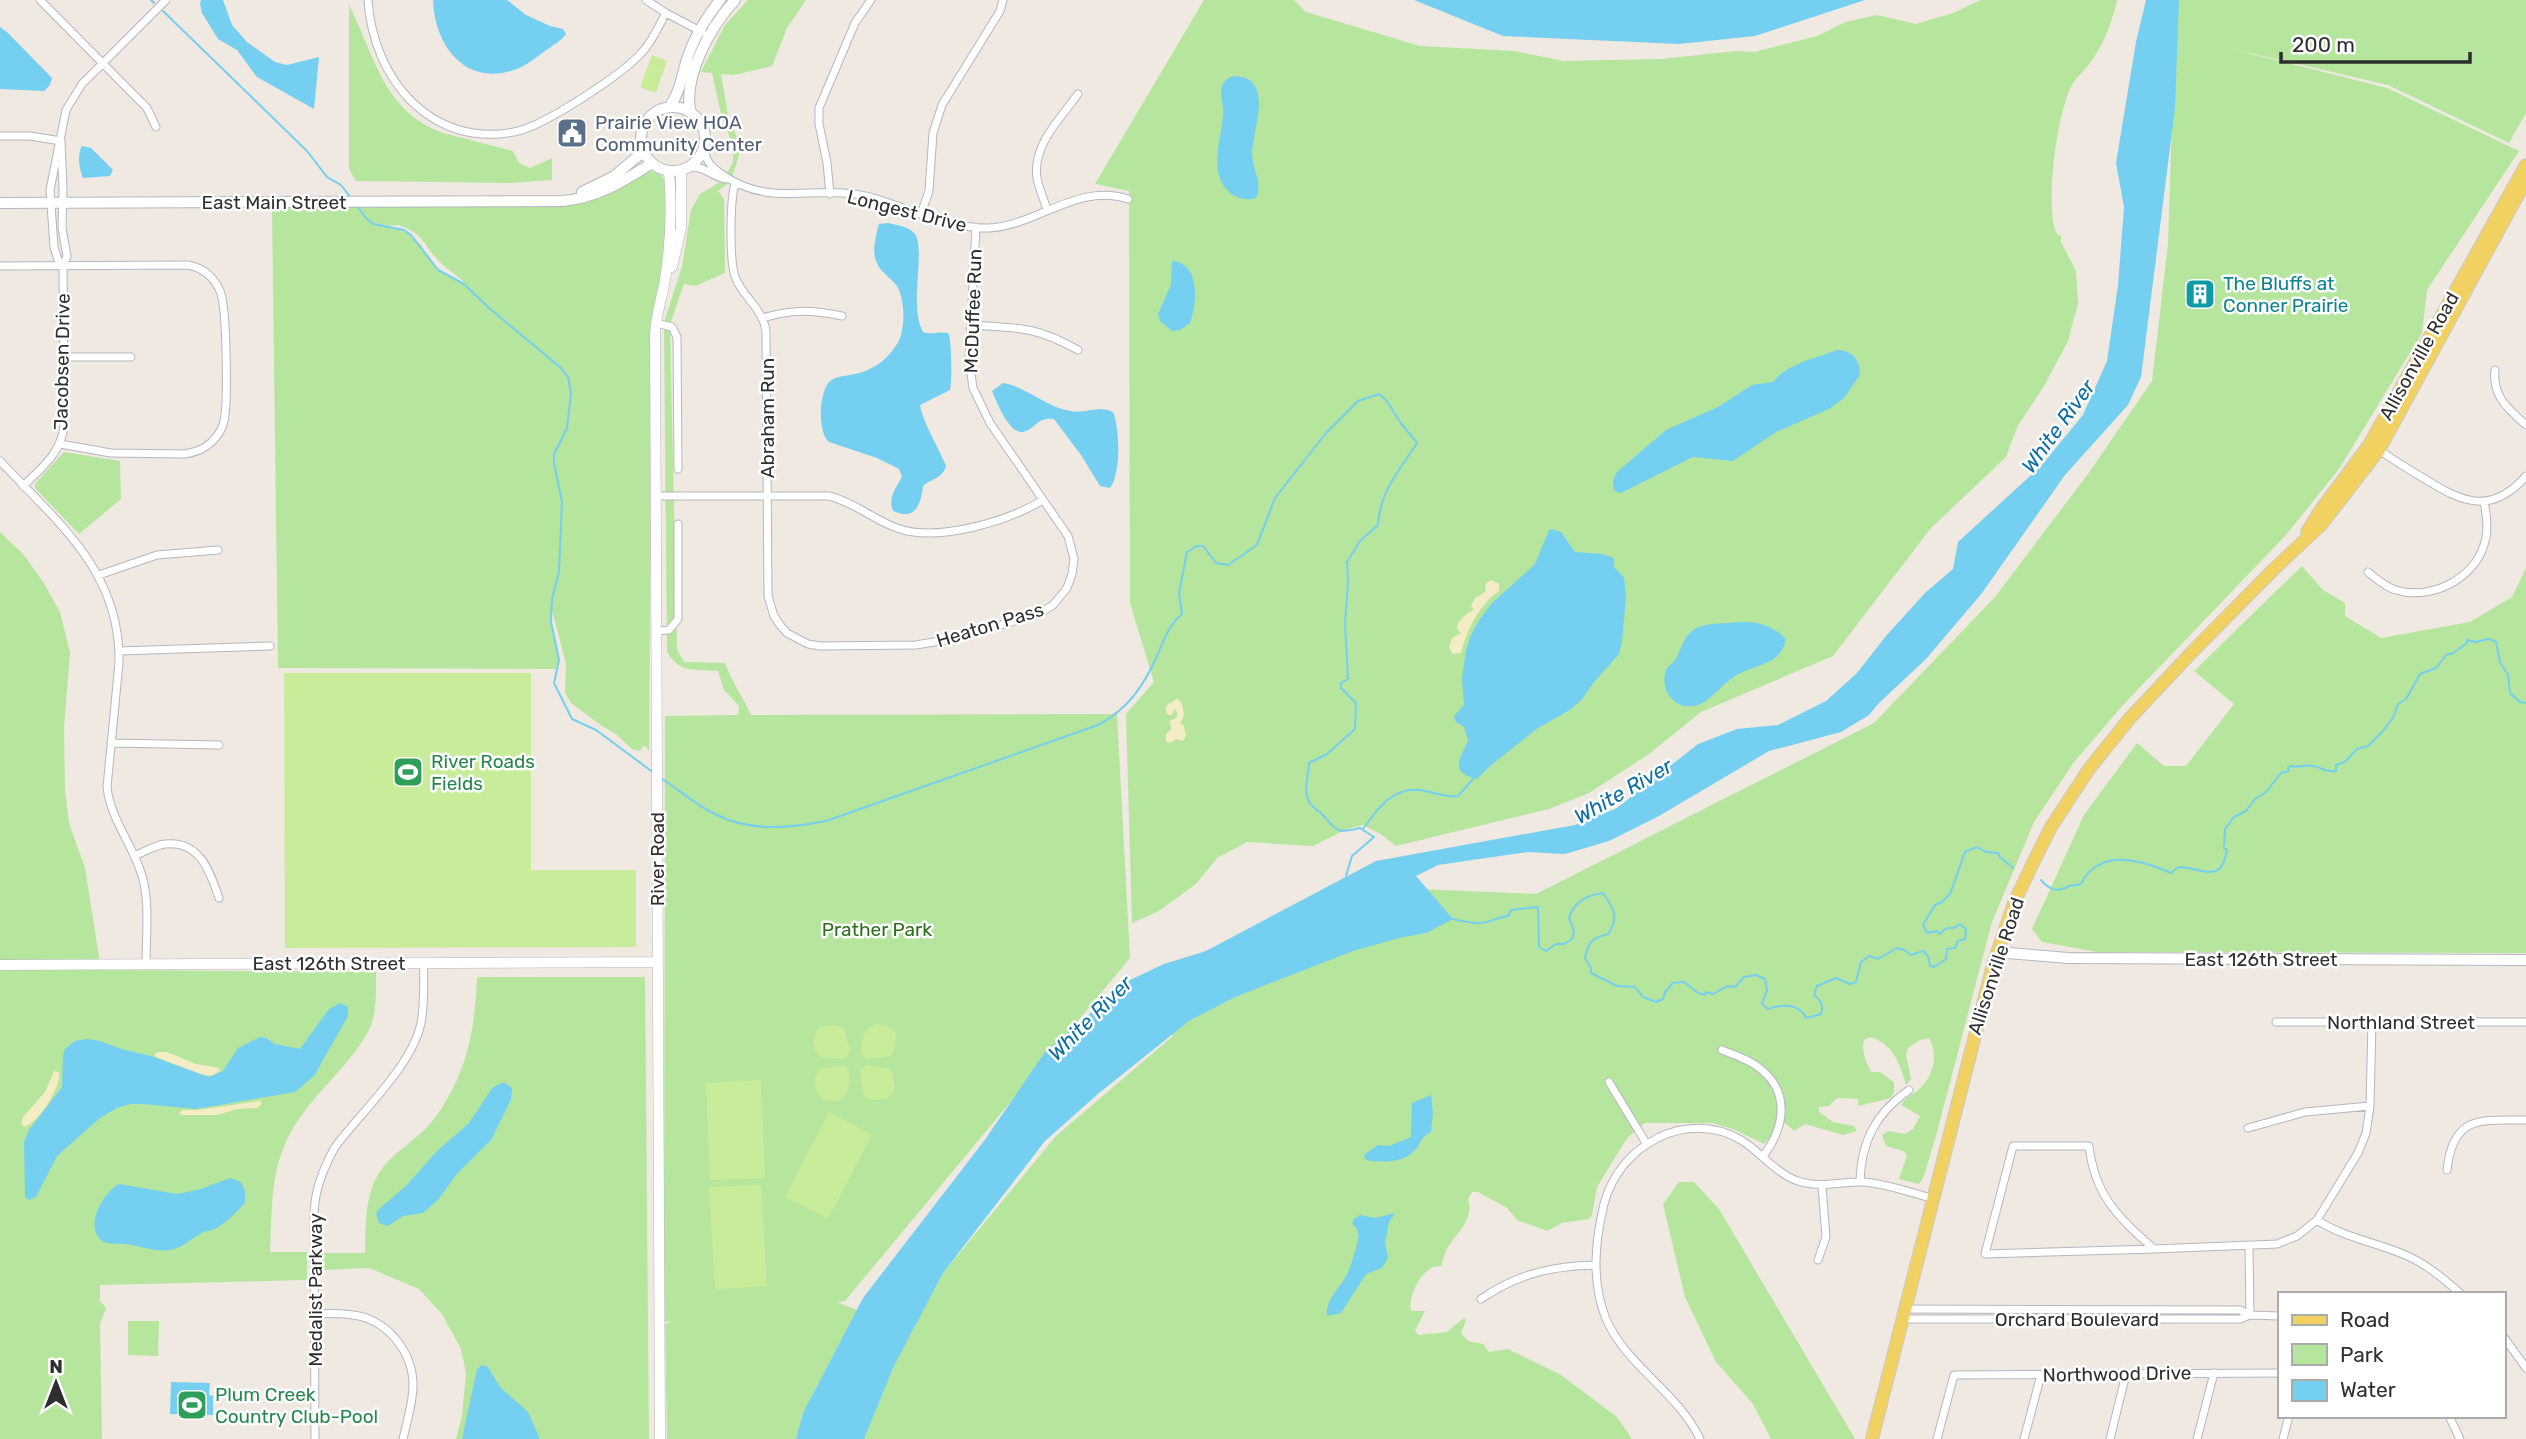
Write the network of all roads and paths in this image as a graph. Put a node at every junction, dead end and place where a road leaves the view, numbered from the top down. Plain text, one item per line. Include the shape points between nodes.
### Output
1 (40, 0) edge
2 (166, 0) edge
3 (368, 0) edge
4 (646, 0) edge
5 (720, 0) edge
6 (735, 0) edge
7 (871, 0) edge
8 (1003, 0) edge
9 (666, 13) junction
10 (704, 33) junction
11 (103, 63) junction
12 (1078, 94) dead end
13 (670, 106) junction
14 (690, 110) junction
15 (156, 127) dead end
16 (0, 136) edge
17 (61, 141) junction
18 (705, 148) junction
19 (643, 152) junction
20 (652, 163) junction
21 (2526, 165) edge
22 (684, 169) junction
23 (669, 171) junction
24 (726, 179) junction
25 (2526, 180) edge
26 (734, 184) junction
27 (830, 194) junction
28 (1128, 199) dead end
29 (2521, 199) edge
30 (548, 200) junction
31 (0, 203) edge
32 (50, 203) junction
33 (63, 203) junction
34 (1047, 210) junction
35 (921, 214) junction
36 (976, 227) junction
37 (0, 266) edge
38 (63, 266) junction
39 (665, 280) junction
40 (842, 316) dead end
41 (763, 318) junction
42 (656, 323) junction
43 (971, 326) junction
44 (1078, 350) dead end
45 (64, 357) junction
46 (131, 357) dead end
47 (2495, 370) dead end
48 (2526, 425) edge
49 (60, 444) junction
50 (2379, 450) junction
51 (0, 461) edge
52 (678, 469) dead end
53 (2526, 476) edge
54 (23, 486) junction
55 (767, 495) junction
56 (656, 496) junction
57 (1043, 500) junction
58 (2484, 502) junction
59 (678, 524) dead end
60 (2302, 541) junction
61 (218, 550) dead end
62 (2368, 572) dead end
63 (99, 575) junction
64 (656, 631) junction
65 (808, 643) joint
66 (270, 646) dead end
67 (119, 651) junction
68 (111, 743) junction
69 (219, 745) dead end
70 (134, 856) junction
71 (219, 898) dead end
72 (1997, 952) junction
73 (2526, 960) edge
74 (658, 962) junction
75 (424, 963) junction
76 (146, 964) junction
77 (3, 965) edge
78 (2276, 1022) dead end
79 (2372, 1022) junction
80 (2526, 1022) edge
81 (1722, 1050) dead end
82 (1609, 1082) dead end
83 (1909, 1090) dead end
84 (2371, 1106) junction
85 (2526, 1120) edge
86 (2248, 1128) dead end
87 (1646, 1143) junction
88 (1763, 1156) junction
89 (2447, 1170) dead end
90 (1860, 1182) junction
91 (1822, 1186) junction
92 (1931, 1198) junction
93 (2316, 1220) junction
94 (2249, 1246) junction
95 (2154, 1249) junction
96 (1818, 1260) dead end
97 (1595, 1265) junction
98 (2459, 1292) edge
99 (1481, 1300) dead end
100 (315, 1314) junction
101 (1904, 1314) junction
102 (2250, 1315) junction
103 (2278, 1316) edge
104 (2505, 1339) edge
105 (2526, 1368) edge
106 (2214, 1373) junction
107 (2278, 1373) edge
108 (2126, 1374) junction
109 (2040, 1375) junction
110 (2288, 1418) edge
111 (2450, 1418) edge
112 (315, 1439) edge
113 (403, 1439) edge
114 (660, 1439) edge
115 (1700, 1439) edge
116 (1872, 1439) edge
117 (1937, 1439) edge
118 (2024, 1439) edge
119 (2110, 1439) edge
120 (2197, 1439) edge
121 (2283, 1439) edge
122 (2460, 1439) edge

1 - 11 street
2 - 11 street
3 - 9 street via 383,59 403,94 440,123 486,134 523,130 553,117 635,60
4 - 9 street
5 - 10 main road
6 - 10 main road
7 - 27 street via 855,23 819,108
8 - 35 street via 942,105 933,133 929,191
9 - 10 street
10 - 13 main road via 687,57
10 - 14 main road
11 - 15 street via 148,108
11 - 17 street via 71,99
12 - 34 street via 1039,153 1037,175
13 - 14 main road
13 - 19 main road via 645,122
14 - 18 main road via 702,124
16 - 17 street
17 - 32 street, Jacobsen Drive
17 - 33 street, Jacobsen Drive
18 - 22 main road
18 - 24 street, Longest Drive via 709,164
19 - 20 main road
19 - 30 main road, East Main Street via 594,187
20 - 23 main road
20 - 30 main road, East Main Street via 598,194
21 - 60 main road, Allisonville Road via 2370,445
22 - 23 main road
22 - 24 street, Longest Drive via 701,166
22 - 39 street, River Road via 680,234
23 - 39 street, River Road via 671,228
24 - 26 street, Longest Drive
25 - 29 main road, Allisonville Road
26 - 27 street, Longest Drive via 770,194
26 - 41 street via 734,273
27 - 35 street, Longest Drive via 869,197
28 - 34 street, Longest Drive via 1079,199
29 - 50 main road, Allisonville Road
30 - 33 main road, East Main Street
31 - 32 main road, East Main Street
32 - 33 main road, East Main Street
32 - 38 street, Jacobsen Drive via 56,256
33 - 38 street, Jacobsen Drive via 67,256
34 - 36 street, Longest Drive via 1018,223
35 - 36 street, Longest Drive
36 - 43 street, McDuffee Run
37 - 38 street
38 - 45 street, Jacobsen Drive
38 - 49 street via 179,265 202,270 217,285 224,303 224,422 210,444 185,454 110,453
39 - 42 street, River Road
40 - 41 street via 807,310
41 - 55 street, Abraham Run
42 - 52 street via 672,327 676,334
42 - 56 street, River Road
43 - 44 street via 1032,330
43 - 57 street, McDuffee Run via 970,375 976,399
45 - 46 street
45 - 49 street, Jacobsen Drive
47 - 48 street via 2499,398
49 - 54 street, Jacobsen Drive
50 - 58 street via 2450,495
50 - 60 main road, Allisonville Road via 2321,525
51 - 54 street
53 - 58 street via 2507,494
54 - 63 street via 74,540
55 - 56 street
55 - 57 street via 837,498 894,527 919,532 985,524
55 - 65 street, Abraham Run via 770,606 788,633
56 - 64 street, River Road
57 - 65 street, Heaton Pass via 1068,537 1073,559 1067,588 1047,610 932,644
58 - 62 street via 2484,545 2460,579 2441,588 2405,592
59 - 64 street via 678,619 669,630
60 - 72 main road, Allisonville Road via 2130,718 2089,769 2051,827 2014,903
61 - 63 street via 157,555
63 - 67 street via 114,611
64 - 74 street, River Road
66 - 67 street
67 - 68 street
68 - 69 street
68 - 70 street via 108,795
70 - 71 street via 165,844 193,850 205,860
70 - 76 street via 144,888
72 - 73 main road, East 126th Street via 2068,958
72 - 92 main road, Allisonville Road
74 - 75 street, East 126th Street
74 - 114 street, River Road
75 - 76 street, East 126th Street
75 - 100 street, Medalist Parkway via 423,1010 414,1045 335,1147 321,1176 314,1210
76 - 77 street, East 126th Street
78 - 79 street, Northland Street
79 - 80 street, Northland Street
79 - 84 street
81 - 88 street via 1759,1067 1778,1094 1780,1127
82 - 87 street
83 - 90 street via 1885,1109 1871,1129 1861,1158
84 - 86 street via 2305,1112
84 - 93 street via 2361,1147
85 - 89 street via 2483,1121 2467,1127 2453,1141
87 - 88 street via 1677,1131 1710,1130 1740,1140
87 - 97 street via 1623,1164 1607,1192
88 - 91 street via 1799,1182
90 - 91 street
90 - 92 street
91 - 96 street via 1826,1237
92 - 101 main road, Allisonville Road
93 - 94 street via 2287,1241
93 - 98 street via 2405,1255 2436,1272
94 - 95 street
94 - 102 street
95 - 95 street via 2106,1201 2089,1146 2013,1146 1985,1254
97 - 99 street via 1532,1272
97 - 115 street via 1600,1299 1616,1337 1688,1418
100 - 112 street, Medalist Parkway
100 - 113 street via 366,1318 399,1343 413,1379
101 - 102 street, Orchard Boulevard via 2240,1319
101 - 116 main road, Allisonville Road
102 - 103 street, Orchard Boulevard
104 - 105 street
106 - 107 street, Northwood Drive
106 - 108 street, Northwood Drive
106 - 120 street
108 - 109 street, Northwood Drive
108 - 119 street
109 - 117 street, Northwood Drive via 1954,1375
109 - 118 street
110 - 121 street
111 - 122 street

